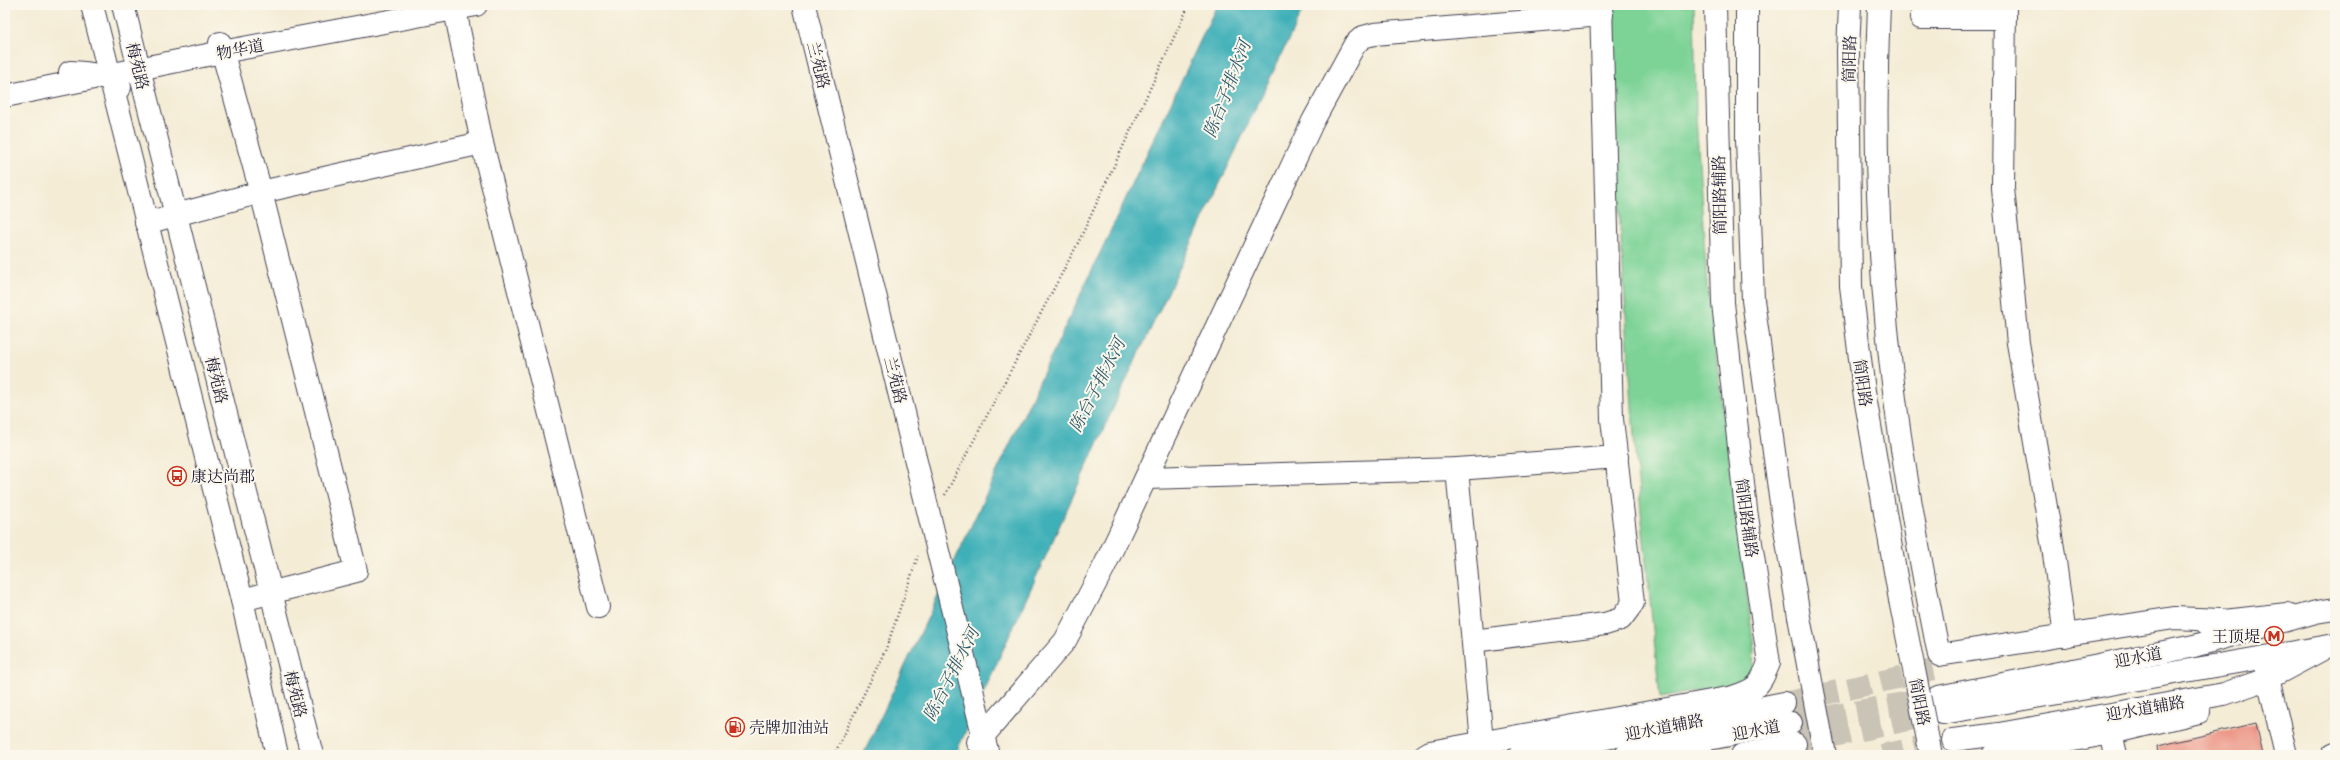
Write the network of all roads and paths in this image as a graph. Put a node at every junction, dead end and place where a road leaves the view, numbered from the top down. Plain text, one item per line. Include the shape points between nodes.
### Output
1 (92, 5) edge
2 (123, 5) edge
3 (416, 5) edge
4 (476, 5) edge
5 (797, 5) edge
6 (804, 5) edge
7 (1189, 5) edge
8 (1715, 5) edge
9 (1747, 5) edge
10 (1850, 5) edge
11 (1879, 5) edge
12 (454, 7) edge
13 (1602, 10) edge
14 (2005, 12) edge
15 (1921, 18) dead end
16 (221, 48) junction
17 (137, 65) junction
18 (96, 73) junction
19 (5, 85) edge
20 (5, 96) edge
21 (121, 125) junction
22 (154, 128) junction
23 (482, 143) junction
24 (261, 192) junction
25 (176, 214) junction
26 (146, 222) junction
27 (1617, 457) junction
28 (1457, 469) junction
29 (1146, 478) junction
30 (929, 527) junction
31 (271, 594) junction
32 (242, 600) junction
33 (598, 607) dead end
34 (2325, 610) edge
35 (2221, 620) junction
36 (2065, 636) junction
37 (1474, 642) junction
38 (2331, 646) edge
39 (2264, 658) junction
40 (1936, 662) junction
41 (2267, 679) junction
42 (2224, 694) junction
43 (1788, 713) joint
44 (2111, 733) junction
45 (981, 739) edge
46 (1953, 740) tunnel mouth
47 (1482, 742) junction
48 (1795, 744) tunnel mouth
49 (277, 755) edge
50 (312, 755) edge
51 (834, 755) edge
52 (1425, 755) edge
53 (1520, 755) edge
54 (1626, 755) edge
55 (1742, 755) edge
56 (1825, 755) edge
57 (1931, 755) edge
58 (1993, 755) edge
59 (2116, 755) edge
60 (2286, 755) edge

1 - 18 main road, 梅苑路
2 - 17 main road, 梅苑路
2 - 18 main road via 118,35
3 - 16 main road, 物华道
4 - 12 main road, 物华道
5 - 30 main road, 兰苑路
6 - 30 main road, 兰苑路
7 - 30 path via 1079,241
8 - 47 main road, 简阳路辅路 via 1723,303 1746,510 1769,663 1762,681 1752,691 1733,697
9 - 56 main road, bridge via 1747,139 1753,300 1782,510
10 - 57 main road, 简阳路, bridge via 1848,59 1851,286 1864,391 1900,600
11 - 40 main road via 1878,175 1884,291 1894,398
12 - 16 main road, 物华道
12 - 23 main road
13 - 27 main road via 1612,419
13 - 29 main road via 1374,34 1355,44 1313,121
14 - 15 main road
14 - 36 main road via 2005,204 2018,343 2054,554
16 - 17 main road, 物华道
16 - 24 main road
17 - 18 main road, 物华道
17 - 22 main road, 梅苑路
18 - 19 main road, 物华道
18 - 20 main road, 物华道
18 - 21 main road, 梅苑路
18 - 21 main road via 88,85 101,92 113,106
18 - 22 main road via 132,98
21 - 26 main road, 梅苑路
22 - 25 main road, 梅苑路
23 - 24 main road
23 - 33 main road
24 - 25 main road
24 - 31 main road via 356,571
25 - 26 main road
25 - 31 main road, 梅苑路
26 - 32 main road, 梅苑路
27 - 28 main road
27 - 37 main road via 1632,603 1621,619 1605,624
28 - 29 main road
28 - 37 main road
29 - 45 main road via 1104,568 1065,641
30 - 45 main road, 兰苑路
30 - 51 path via 886,648
31 - 32 main road
31 - 50 main road, 梅苑路
32 - 49 main road, 梅苑路
34 - 35 main road
34 - 39 main road, 迎水道 via 2194,646 1941,705
35 - 36 main road via 2174,618
35 - 40 main road
36 - 40 main road
37 - 47 main road
38 - 39 main road, 迎水道
38 - 41 main road, 迎水道辅路
39 - 41 main road
41 - 42 main road, 迎水道辅路
41 - 60 main road
42 - 44 main road via 2198,713
42 - 46 main road, 迎水道辅路
43 - 53 main road, 迎水道辅路
43 - 54 main road, 迎水道
44 - 58 main road
44 - 59 main road
47 - 52 main road, 简阳路辅路
48 - 55 main road, 迎水道

